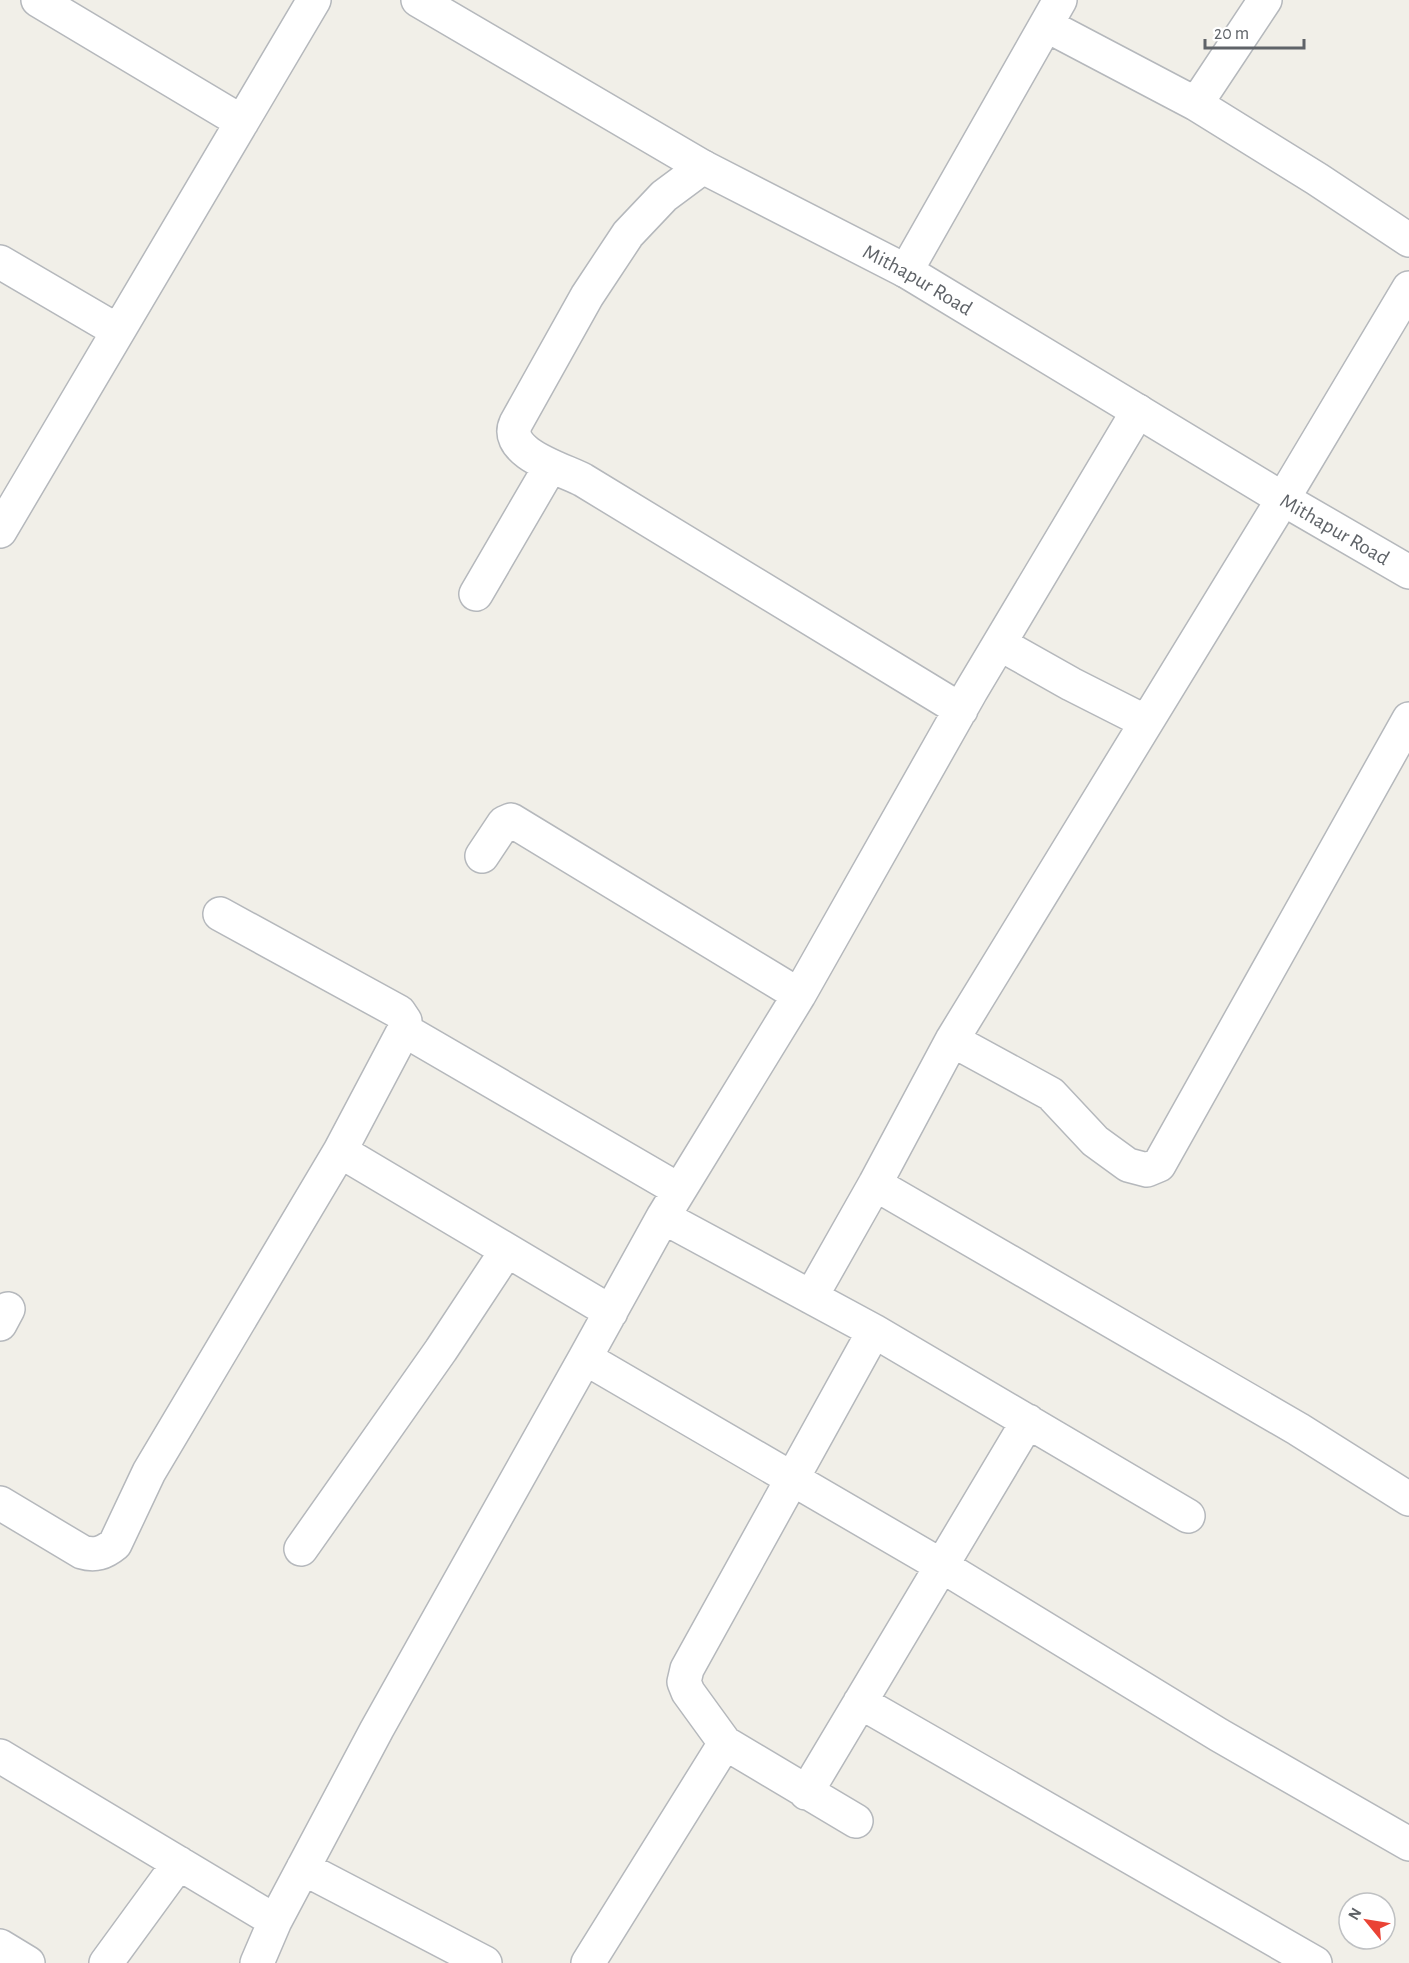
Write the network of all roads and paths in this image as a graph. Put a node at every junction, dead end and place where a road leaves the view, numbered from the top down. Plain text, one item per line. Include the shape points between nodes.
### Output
1 (38, 0) edge
2 (314, 0) edge
3 (418, 0) edge
4 (1265, 0) edge
5 (1053, 13) edge
6 (1196, 104) junction
7 (242, 122) junction
8 (703, 167) junction
9 (1409, 240) edge
10 (0, 262) edge
11 (906, 271) junction
12 (1409, 288) edge
13 (118, 331) junction
14 (1138, 411) junction
15 (550, 467) junction
16 (1283, 499) junction
17 (3, 521) edge
18 (1409, 572) edge
19 (476, 594) dead end
20 (999, 644) junction
21 (961, 711) junction
22 (1409, 719) edge
23 (1146, 722) junction
24 (482, 856) dead end
25 (220, 914) dead end
26 (799, 995) junction
27 (404, 1030) junction
28 (952, 1040) junction
29 (340, 1152) junction
30 (875, 1184) junction
31 (671, 1203) junction
32 (507, 1250) junction
33 (811, 1297) junction
34 (611, 1312) junction
35 (874, 1331) junction
36 (585, 1358) junction
37 (1028, 1420) junction
38 (792, 1480) junction
39 (1409, 1499) edge
40 (0, 1503) edge
41 (1188, 1516) dead end
42 (301, 1549) dead end
43 (942, 1566) junction
44 (860, 1702) junction
45 (725, 1743) junction
46 (0, 1756) edge
47 (806, 1793) junction
48 (856, 1821) dead end
49 (1409, 1844) edge
50 (179, 1863) junction
51 (303, 1868) junction
52 (275, 1921) junction
53 (0, 1946) edge
54 (28, 1963) edge
55 (106, 1963) edge
56 (257, 1963) edge
57 (485, 1963) edge
58 (588, 1963) edge
59 (1315, 1963) edge

1 - 7 street
2 - 7 street
3 - 8 street, Mithapur Road
4 - 6 street
5 - 6 street
5 - 11 street
6 - 9 street
7 - 13 street
8 - 11 street, Mithapur Road
8 - 15 street via 664,196 628,234 587,296 516,423 513,433 517,442
10 - 13 street
11 - 14 street, Mithapur Road
12 - 16 street
13 - 17 street
14 - 16 street, Mithapur Road
14 - 20 street
15 - 19 street
15 - 21 street via 583,480
16 - 18 street, Mithapur Road
16 - 23 street
20 - 21 street
20 - 23 street
21 - 26 street
22 - 28 street via 1159,1165 1147,1170 1128,1165 1095,1141 1051,1094
23 - 28 street
24 - 26 street via 504,823 511,820
25 - 27 street via 399,1012 405,1021
26 - 31 street
27 - 29 street
27 - 31 street
28 - 30 street
29 - 32 street
29 - 40 street via 149,1472 115,1544 90,1555
30 - 33 street
30 - 39 street via 1298,1429
31 - 33 street
31 - 34 street
32 - 34 street
32 - 42 street
33 - 35 street
34 - 36 street
35 - 37 street
35 - 38 street
36 - 38 street
36 - 51 street
37 - 41 street
37 - 43 street
38 - 43 street
38 - 45 street via 687,1669 684,1682 688,1692
43 - 44 street
43 - 49 street via 1219,1735
44 - 47 street
44 - 59 street
45 - 47 street
45 - 58 street
46 - 50 street
47 - 48 street
50 - 52 street
50 - 55 street
51 - 52 street
51 - 57 street
52 - 56 street
53 - 54 street

